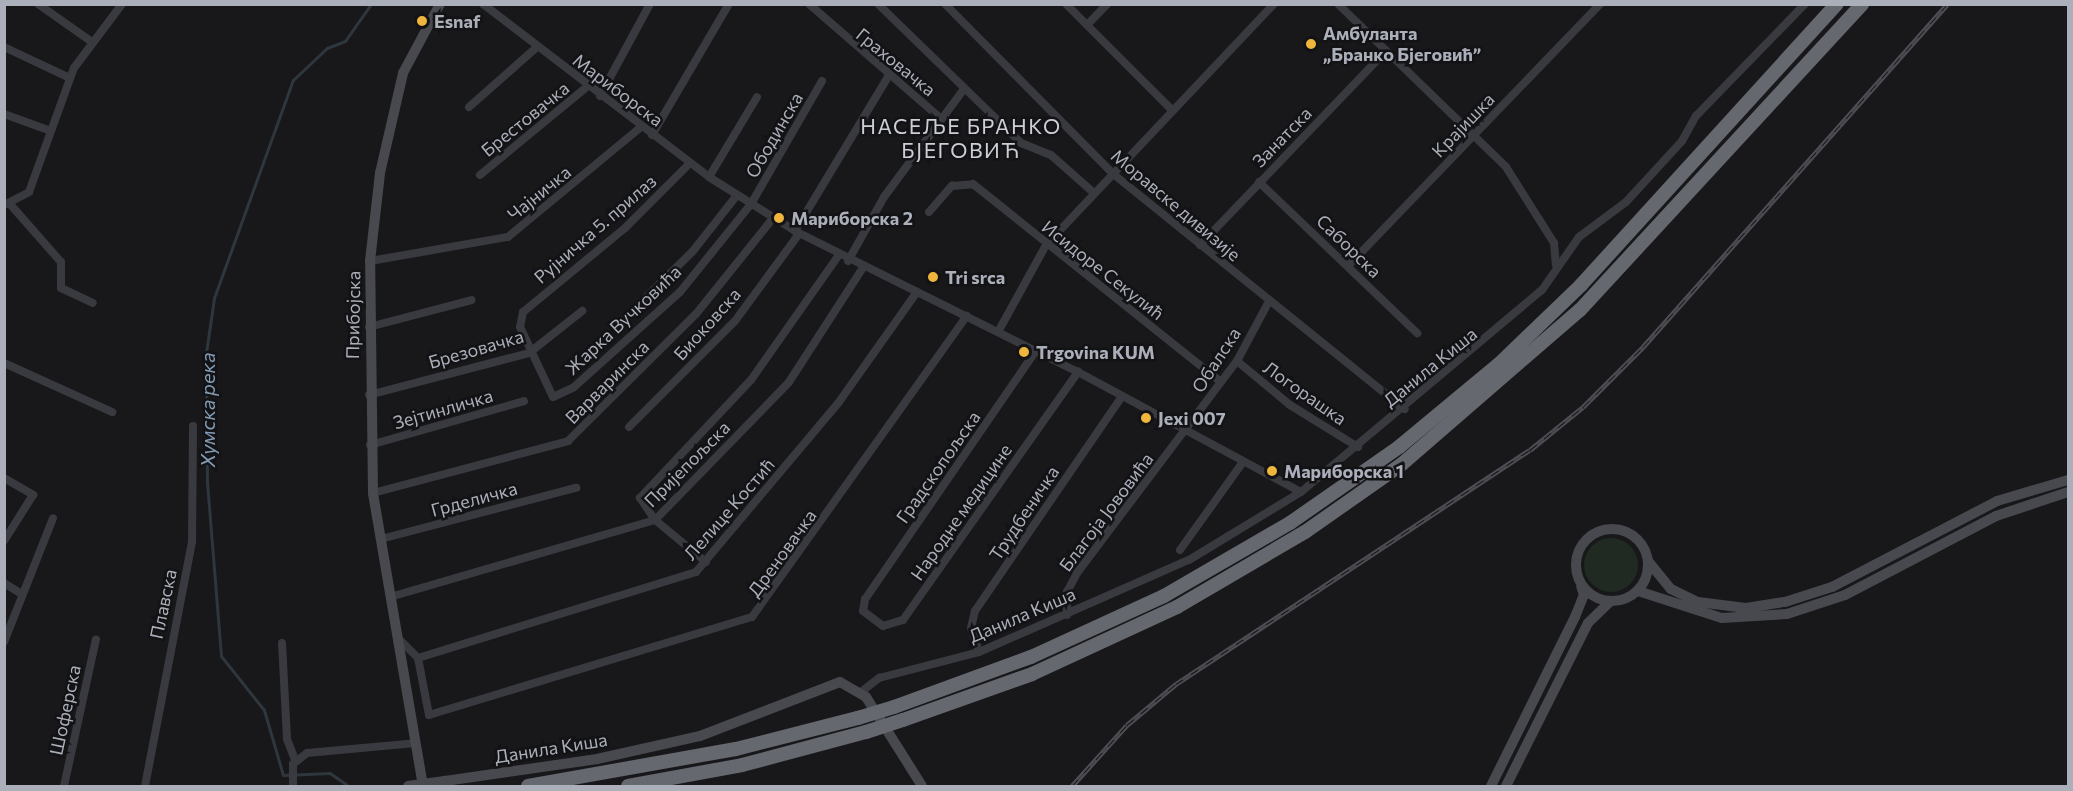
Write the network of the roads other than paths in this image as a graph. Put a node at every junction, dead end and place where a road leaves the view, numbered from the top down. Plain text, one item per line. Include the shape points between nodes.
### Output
1 (38, 4) edge
2 (122, 4) edge
3 (440, 4) edge
4 (483, 4) edge
5 (650, 4) edge
6 (729, 4) edge
7 (809, 4) edge
8 (878, 4) edge
9 (945, 4) edge
10 (1066, 4) edge
11 (1107, 4) edge
12 (1274, 4) edge
13 (1338, 4) edge
14 (1600, 4) edge
15 (1805, 4) edge
16 (1838, 4) edge
17 (1862, 4) edge
18 (1087, 25) junction
19 (92, 42) junction
20 (4, 47) edge
21 (537, 47) junction
22 (1386, 51) junction
23 (888, 77) junction
24 (70, 78) junction
25 (822, 81) dead end
26 (588, 87) junction
27 (964, 89) junction
28 (600, 96) junction
29 (757, 97) dead end
30 (469, 107) dead end
31 (1172, 110) junction
32 (4, 114) edge
33 (939, 117) junction
34 (641, 127) junction
35 (48, 130) junction
36 (652, 135) junction
37 (1474, 135) junction
38 (690, 163) junction
39 (1112, 173) junction
40 (480, 175) dead end
41 (709, 177) junction
42 (1259, 182) junction
43 (1094, 193) junction
44 (737, 195) junction
45 (7, 204) edge
46 (751, 204) junction
47 (929, 212) dead end
48 (774, 218) junction
49 (797, 233) junction
50 (1046, 245) junction
51 (1200, 245) junction
52 (838, 256) junction
53 (370, 261) junction
54 (848, 261) junction
55 (1556, 265) junction
56 (1348, 266) junction
57 (862, 269) junction
58 (917, 292) junction
59 (472, 300) dead end
60 (1269, 302) junction
61 (93, 303) dead end
62 (582, 311) dead end
63 (967, 316) junction
64 (625, 318) dead end
65 (369, 327) junction
66 (998, 332) junction
67 (1417, 333) dead end
68 (1035, 352) junction
69 (529, 353) junction
70 (1237, 361) junction
71 (4, 363) edge
72 (1078, 372) junction
73 (1221, 382) junction
74 (368, 395) junction
75 (1122, 396) junction
76 (524, 401) dead end
77 (1405, 409) junction
78 (112, 412) dead end
79 (193, 426) dead end
80 (629, 427) dead end
81 (1184, 432) junction
82 (370, 445) junction
83 (1358, 447) junction
84 (1243, 462) junction
85 (4, 478) edge
86 (2068, 480) edge
87 (576, 488) dead end
88 (1301, 492) junction
89 (2068, 492) edge
90 (373, 493) junction
91 (53, 518) dead end
92 (656, 520) junction
93 (381, 539) junction
94 (4, 541) edge
95 (1179, 550) dead end
96 (1648, 561) junction
97 (706, 562) junction
98 (4, 583) edge
99 (1580, 583) junction
100 (1638, 591) junction
101 (20, 593) junction
102 (390, 597) junction
103 (865, 599) joint
104 (1610, 602) junction
105 (1067, 615) junction
106 (397, 637) junction
107 (96, 639) dead end
108 (4, 642) edge
109 (282, 643) dead end
110 (979, 652) junction
111 (418, 658) junction
112 (861, 692) junction
113 (416, 743) junction
114 (295, 760) junction
115 (293, 785) edge
116 (64, 786) edge
117 (145, 786) edge
118 (407, 786) edge
119 (423, 786) edge
120 (528, 786) edge
121 (628, 786) edge
122 (922, 786) edge
123 (1491, 786) edge
124 (1506, 786) edge

1 - 19 street
2 - 19 street
3 - 53 main road, Прибојска via 399,87 380,173
4 - 21 street, Мариборска
5 - 28 street
6 - 36 street
7 - 23 street, Граховачка
8 - 27 street
9 - 39 street, Моравске дивизије
10 - 18 street
11 - 18 street
12 - 31 street
13 - 22 street
14 - 37 street, Крајишка
15 - 55 street, Данила Киша via 1696,116 1682,141 1626,202 1579,237
16 - 120 highway, bridge via 1581,285 1422,429 1265,538 1096,629 894,707 713,753
17 - 121 highway, bridge via 1593,297 1424,447 1279,548 1076,656 903,720 742,765
18 - 31 street
19 - 24 street
20 - 24 street
21 - 26 street, Мариборска
21 - 30 street
22 - 37 street
22 - 42 street, Занатска
23 - 33 street, Граховачка
23 - 49 street, Биоковска
24 - 35 street
25 - 46 street, Ободинска
26 - 28 street, Мариборска
26 - 40 street, Брестовачка
27 - 33 street
27 - 43 street via 1021,143 1051,155
28 - 34 street, Мариборска
29 - 41 street
31 - 39 street
32 - 35 street
33 - 54 street
34 - 36 street, Мариборска
34 - 53 street, Чајничка via 508,237
35 - 45 street via 42,168 29,192
36 - 38 street, Мариборска
37 - 55 street via 1506,167 1536,214 1554,243
37 - 56 street, Крајишка
38 - 41 street, Мариборска
38 - 69 street, Рујничка 5. прилаз via 520,318
39 - 43 street
39 - 51 street, Моравске дивизије
41 - 44 street, Мариборска
42 - 51 street, Занатска
42 - 56 street, Саборска
43 - 50 street
44 - 46 street, Мариборска
44 - 64 street via 693,251
45 - 61 street via 59,259 61,288
46 - 48 street, Мариборска
46 - 69 street, Жарка Вучковића via 680,292 557,399 549,393
47 - 50 street, Исидоре Секулић via 952,186 967,182
48 - 49 street, Мариборска
48 - 90 street, Варваринска via 696,314 568,441
49 - 52 street, Мариборска
49 - 80 street, Биоковска via 735,321
50 - 66 street
50 - 73 street, Исидоре Секулић
51 - 60 street, Моравске дивизије
52 - 54 street, Мариборска
52 - 92 street via 751,380 644,493 641,504
53 - 65 main road, Прибојска
54 - 57 street, Мариборска
55 - 77 street, Данила Киша via 1542,290
56 - 67 street, Саборска
57 - 58 street, Мариборска
57 - 92 street, Пријепољска via 789,382
58 - 63 street, Мариборска
58 - 97 street, Лелице Костић via 839,402
59 - 65 street
60 - 70 street, Обалска
60 - 77 street, Моравске дивизије
62 - 69 street, Брезовачка
63 - 66 street, Мариборска
63 - 111 street, Дреновачка via 752,617 429,715
65 - 74 main road, Прибојска
66 - 68 street, Мариборска
68 - 72 street, Мариборска
68 - 103 street, Градскопољска
69 - 74 street, Брезовачка
70 - 73 street, Обалска
70 - 83 street, Логорашка via 1290,405
71 - 78 street
72 - 75 street, Мариборска
72 - 103 street, Народне медицине via 900,624 877,623 863,610
73 - 81 street, Обалска
74 - 82 main road, Прибојска
75 - 81 street, Мариборска
75 - 110 street, Трудбеничка via 975,611 971,628
76 - 82 street, Зејтинличка
77 - 83 street, Данила Киша
79 - 117 street, Плавска via 192,542
81 - 84 street, Мариборска
81 - 105 street, Благоја Јововића via 1077,573 1067,592
82 - 90 main road, Прибојска
83 - 88 street, Данила Киша
84 - 88 street, Мариборска
84 - 95 street
85 - 94 street via 33,495
86 - 96 main road via 1997,501 1832,587 1785,603 1746,608 1698,602 1671,589
87 - 93 street, Грделичка
88 - 105 street, Данила Киша via 1189,560
89 - 100 main road via 1996,516 1845,595 1787,614 1722,618
90 - 93 main road, Прибојска
91 - 101 street
92 - 97 street
92 - 102 street, Пријепољска
93 - 102 main road, Прибојска
96 - 99 main road via 1632,535 1601,530 1578,552
96 - 100 main road
97 - 111 street, Лелице Костић via 683,579
98 - 101 street
99 - 104 main road via 1592,596
99 - 123 main road via 1584,595 1575,617
100 - 104 main road
101 - 108 street
102 - 106 main road, Прибојска
104 - 124 main road via 1588,623
105 - 110 street, Данила Киша
106 - 111 street
106 - 113 main road, Прибојска
107 - 116 street, Шоферска
109 - 114 street via 287,739
110 - 112 street, Данила Киша via 879,678
112 - 118 main road, Данила Киша, bridge via 848,683 829,683 700,736 597,759
112 - 122 main road
113 - 114 street via 307,753
113 - 119 main road, Прибојска
114 - 115 street

